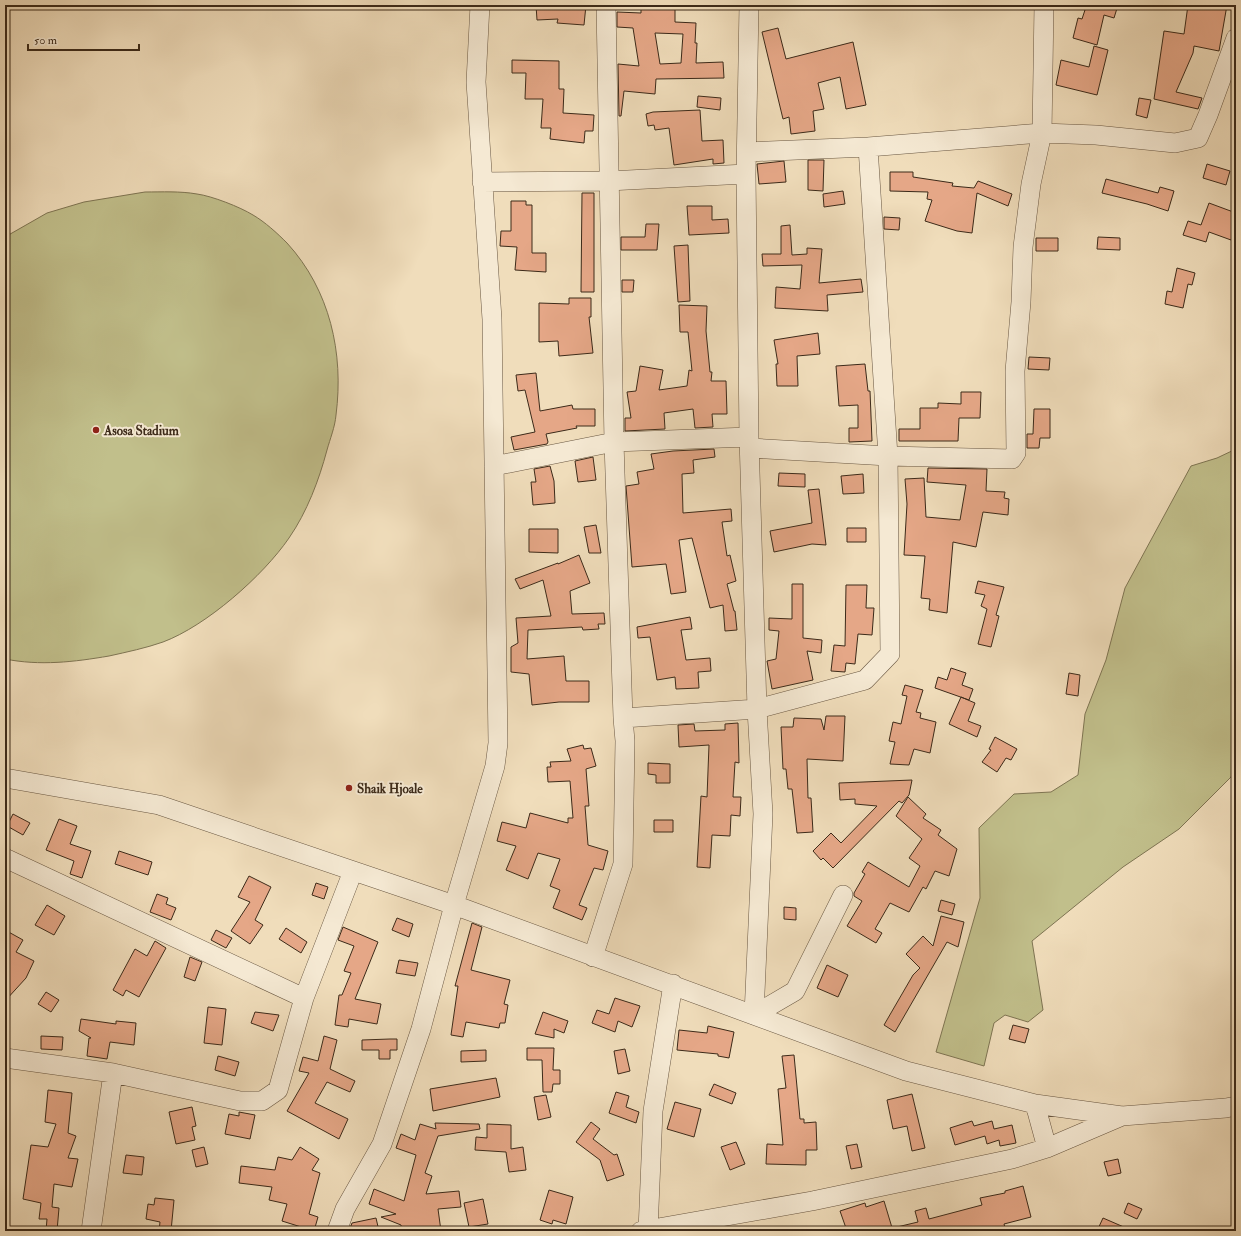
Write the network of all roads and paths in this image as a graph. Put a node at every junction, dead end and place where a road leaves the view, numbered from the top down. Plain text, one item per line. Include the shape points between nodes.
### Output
1 (480, 5) edge
2 (606, 5) edge
3 (749, 5) edge
4 (1044, 5) edge
5 (1236, 38) edge
6 (1042, 133) junction
7 (868, 147) junction
8 (747, 152) junction
9 (746, 174) junction
10 (608, 180) junction
11 (482, 182) junction
12 (614, 442) junction
13 (749, 442) junction
14 (888, 456) junction
15 (494, 466) junction
16 (757, 709) junction
17 (623, 718) junction
18 (5, 778) edge
19 (5, 858) edge
20 (352, 871) junction
21 (844, 895) dead end
22 (454, 905) junction
23 (593, 957) junction
24 (672, 984) junction
25 (304, 998) junction
26 (754, 1015) junction
27 (5, 1058) edge
28 (113, 1073) junction
29 (1035, 1104) junction
30 (1232, 1110) edge
31 (1122, 1116) junction
32 (1047, 1148) junction
33 (646, 1230) edge
34 (91, 1231) edge
35 (337, 1231) edge

1 - 11 street via 476,82
2 - 10 street
3 - 8 street
4 - 6 street
5 - 6 street via 1198,138 1175,143 1096,135
6 - 7 street
6 - 14 street via 1031,184 1023,248 1015,371 1016,453 1012,459
7 - 8 street
7 - 14 street
8 - 9 street
9 - 10 street
9 - 13 street
10 - 11 street
10 - 12 street
11 - 15 street via 492,319
12 - 13 street
12 - 15 street
12 - 17 street
13 - 14 street
13 - 16 street
14 - 16 street via 890,654 865,680
15 - 22 street via 498,744 495,766
16 - 17 street
16 - 26 street via 763,814
17 - 23 street via 623,864
18 - 20 street via 159,805
19 - 25 street
20 - 22 street
20 - 25 street
21 - 26 street via 795,991
22 - 23 street
22 - 35 street via 421,1028 382,1144 345,1209
23 - 24 street
24 - 26 street
24 - 33 street via 653,1111
25 - 28 street via 278,1090 262,1101 240,1101
26 - 29 street via 906,1071
27 - 28 street
28 - 34 street
29 - 31 street
29 - 32 street
30 - 31 street
31 - 32 street
32 - 33 street via 1012,1159 812,1202

